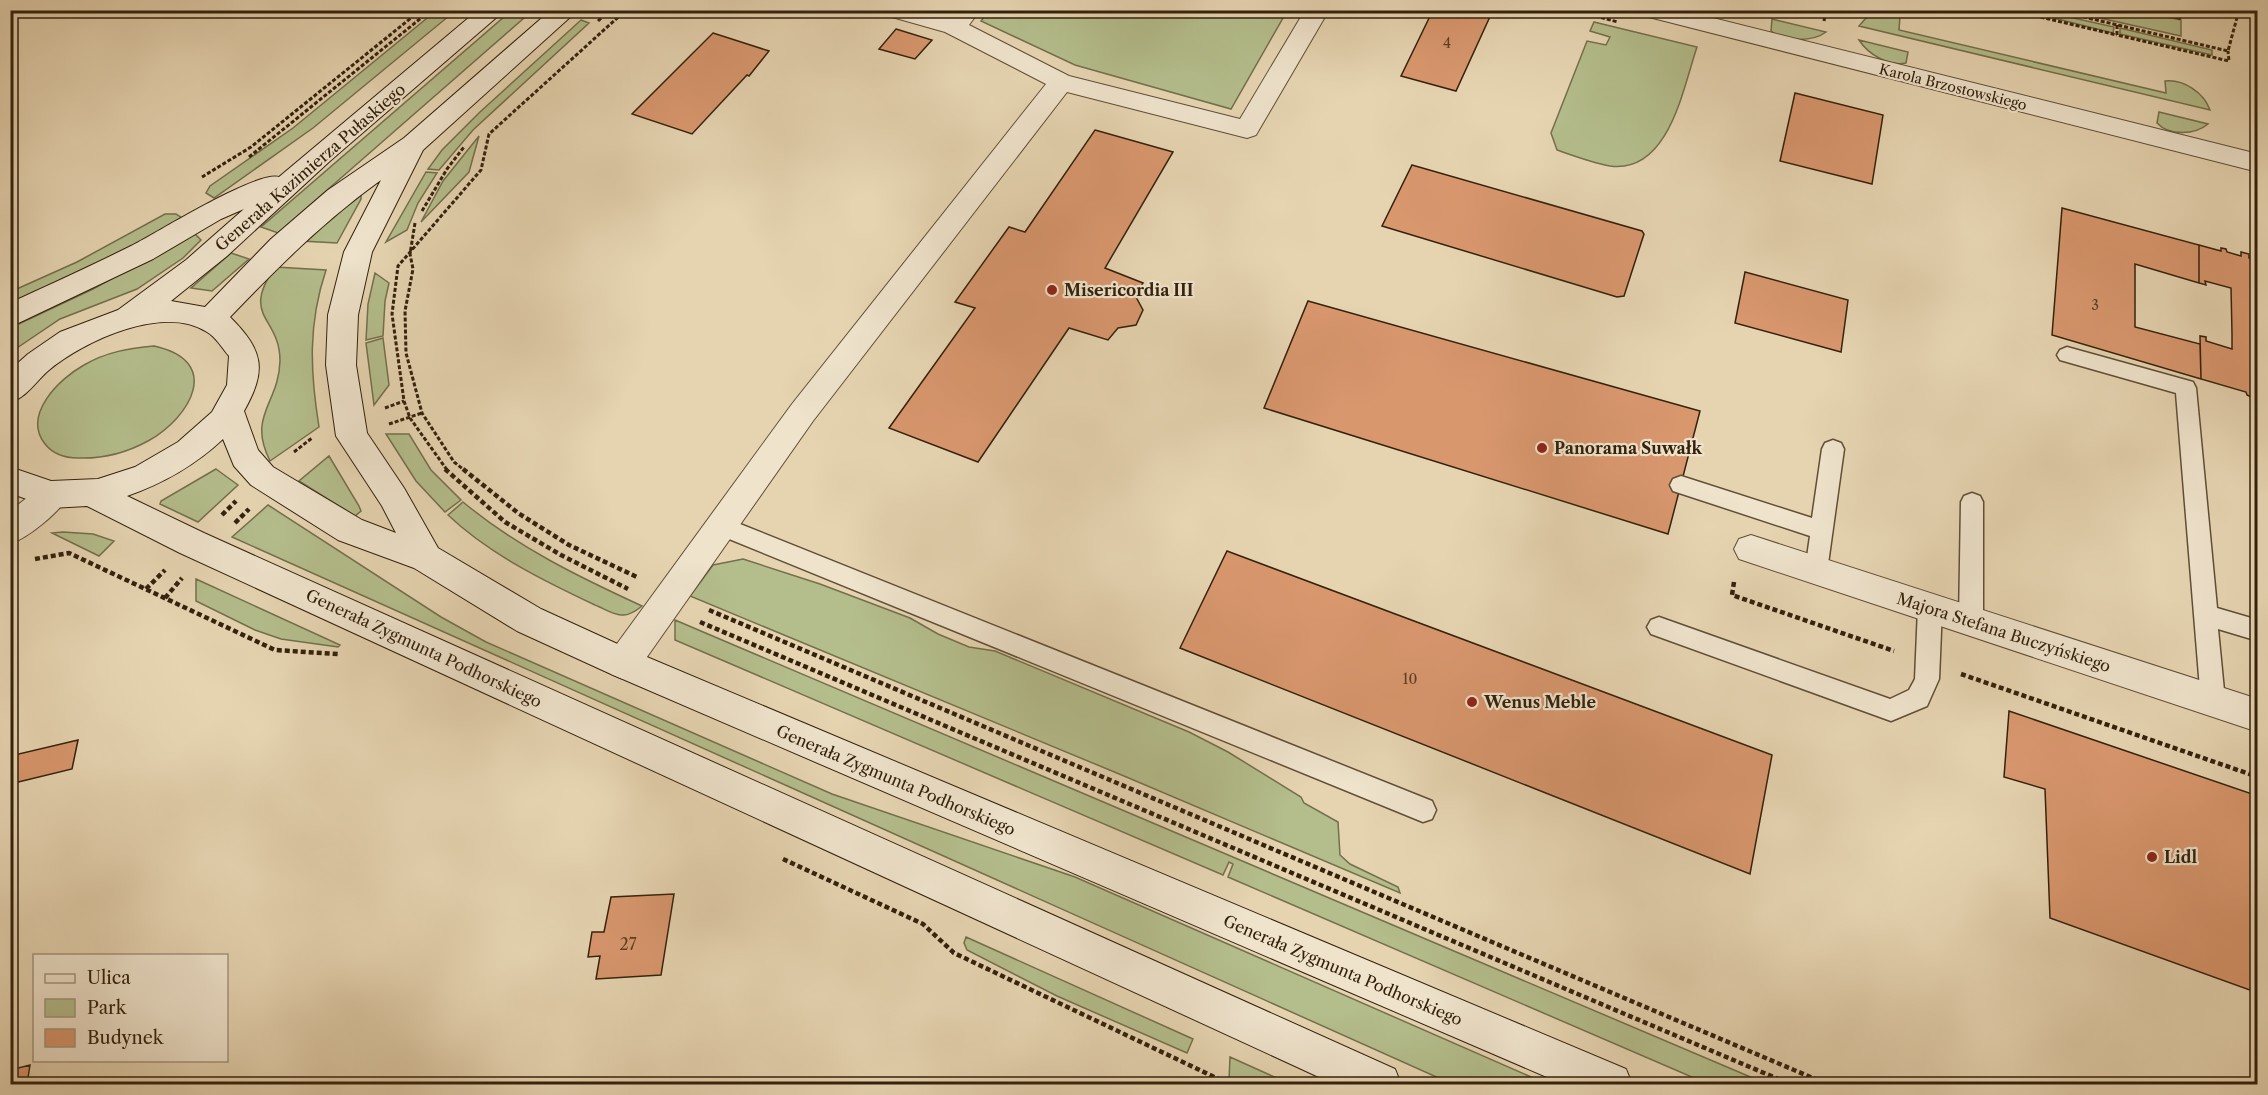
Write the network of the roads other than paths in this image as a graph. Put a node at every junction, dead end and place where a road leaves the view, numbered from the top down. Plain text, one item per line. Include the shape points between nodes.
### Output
1 (493, 10) edge
2 (566, 10) edge
3 (893, 10) edge
4 (1317, 10) edge
5 (1649, 10) edge
6 (961, 19) edge
7 (1061, 82) junction
8 (413, 144) junction
9 (2258, 162) edge
10 (298, 174) junction
11 (10, 316) edge
12 (123, 319) junction
13 (211, 319) junction
14 (2067, 355) dead end
15 (10, 391) edge
16 (229, 413) junction
17 (1833, 449) dead end
18 (11, 480) edge
19 (1681, 485) dead end
20 (91, 494) junction
21 (53, 495) junction
22 (1972, 502) dead end
23 (720, 525) junction
24 (10, 530) edge
25 (1821, 530) junction
26 (1751, 549) dead end
27 (426, 558) junction
28 (1816, 571) junction
29 (1930, 608) junction
30 (2207, 615) junction
31 (1971, 621) junction
32 (1659, 627) dead end
33 (2258, 631) edge
34 (623, 663) junction
35 (2213, 701) junction
36 (2258, 716) edge
37 (1424, 810) dead end
38 (1380, 1084) edge
39 (1611, 1084) edge

1 - 10 main road, Generała Kazimierza Pułaskiego
2 - 8 main road
3 - 6 main road
4 - 7 main road via 1247,129
5 - 9 main road, Karola Brzostowskiego
6 - 7 main road
7 - 23 main road via 891,296
8 - 13 main road via 338,197 281,246
8 - 27 main road via 358,252 342,315 341,365 352,436 393,497
10 - 11 main road via 211,212 143,252
10 - 12 main road, Generała Kazimierza Pułaskiego via 171,287
12 - 13 main road via 185,313
12 - 15 main road via 86,332 52,351
13 - 16 main road via 233,334 245,356 243,383
14 - 30 lane via 2186,388
16 - 20 main road via 204,441 171,465 132,483
16 - 27 main road, Generała Zygmunta Podhorskiego via 244,457 262,476 350,530
17 - 25 lane
18 - 21 main road via 30,490
19 - 25 lane
20 - 21 main road
20 - 38 main road, Generała Zygmunta Podhorskiego
21 - 24 main road
22 - 31 lane
23 - 34 main road
23 - 37 lane
25 - 28 lane
26 - 28 main road, Majora Stefana Buczyńskiego
27 - 34 main road, Generała Zygmunta Podhorskiego via 529,620
28 - 29 main road, Majora Stefana Buczyńskiego
29 - 31 main road, Majora Stefana Buczyńskiego
29 - 32 lane via 1927,679 1918,698 1891,710
30 - 33 lane
30 - 35 lane
31 - 35 main road, Majora Stefana Buczyńskiego
34 - 39 main road, Generała Zygmunta Podhorskiego
35 - 36 main road, Majora Stefana Buczyńskiego

